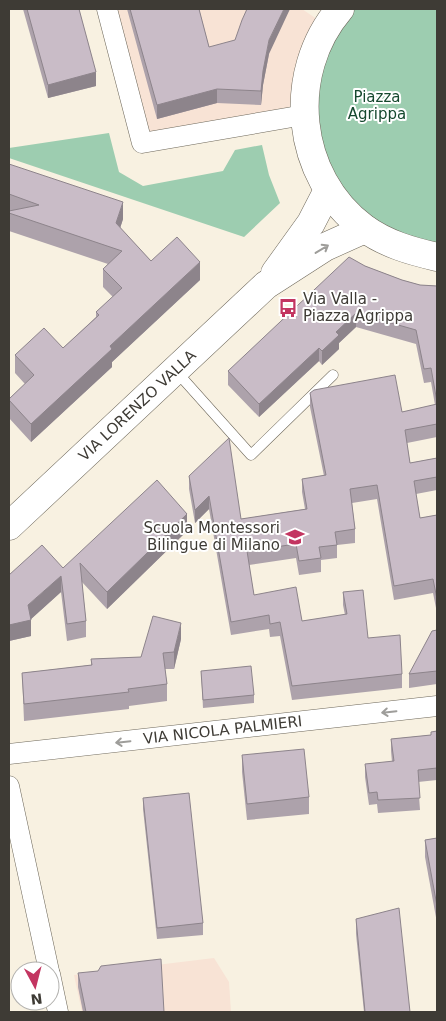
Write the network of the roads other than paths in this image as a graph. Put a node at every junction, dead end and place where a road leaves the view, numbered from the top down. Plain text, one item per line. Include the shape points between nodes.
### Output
1 (107, 9) edge
2 (340, 9) edge
3 (304, 115) junction
4 (328, 190) junction
5 (365, 229) junction
6 (437, 257) edge
7 (266, 285) junction
8 (175, 370) junction
9 (333, 375) dead end
10 (9, 526) edge
11 (437, 706) edge
12 (9, 754) edge
13 (9, 786) edge
14 (47, 961) edge

1 - 3 street via 142,143
2 - 3 main road via 327,26 311,60 306,78
3 - 4 main road via 308,144
4 - 5 main road
4 - 7 main road, VIA LORENZO VALLA via 310,223
5 - 6 main road via 401,248
7 -> 5 main road, VIA LORENZO VALLA via 325,247
7 - 8 main road, VIA LORENZO VALLA
8 - 9 lane via 251,455
8 - 10 main road, VIA LORENZO VALLA
11 -> 12 street, VIA NICOLA PALMIERI
13 - 14 street

